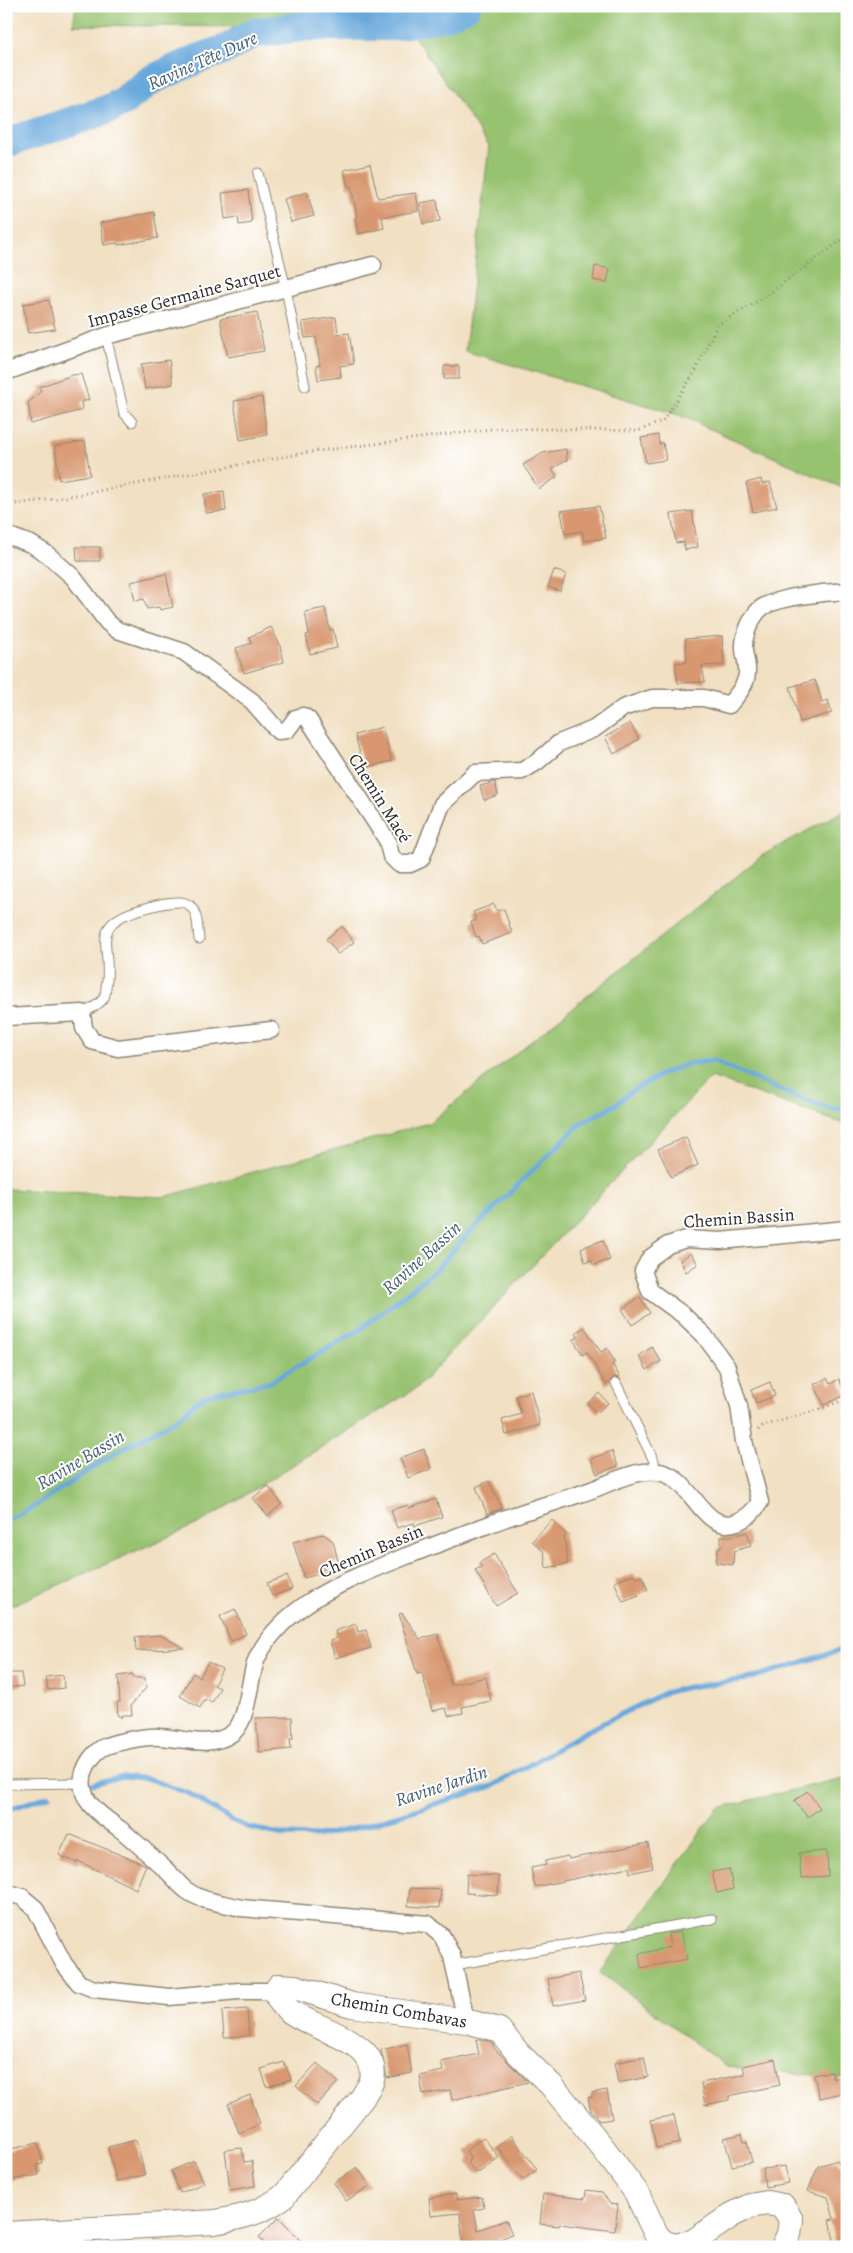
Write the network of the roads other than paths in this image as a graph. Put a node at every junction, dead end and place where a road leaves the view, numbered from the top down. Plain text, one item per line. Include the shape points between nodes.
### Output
1 (258, 173) dead end
2 (374, 265) dead end
3 (286, 289) junction
4 (106, 336) junction
5 (6, 372) edge
6 (305, 386) dead end
7 (132, 422) dead end
8 (6, 535) edge
9 (847, 591) edge
10 (199, 939) dead end
11 (82, 1014) junction
12 (6, 1017) edge
13 (271, 1030) dead end
14 (847, 1228) edge
15 (616, 1383) dead end
16 (655, 1471) junction
17 (82, 1783) junction
18 (6, 1784) edge
19 (6, 1892) edge
20 (712, 1919) dead end
21 (454, 1965) junction
22 (276, 1991) junction
23 (466, 2021) junction
24 (6, 2234) edge
25 (783, 2247) edge

1 - 3 lane
2 - 3 street, Impasse Germaine Sarquet
3 - 4 street, Impasse Germaine Sarquet
3 - 6 lane
4 - 5 street, Impasse Germaine Sarquet
4 - 7 lane via 124,413
8 - 9 street, Chemin Macé via 47,554 73,577 107,622 118,630 184,652 252,702 278,730 287,730 296,718 303,716 308,719 382,833 391,856 399,864 410,864 420,859 442,804 475,773 522,770 560,743 594,729 623,708 652,698 704,698 729,705 742,687 747,673 743,648 745,636 759,609 775,602 814,594
10 - 11 lane via 193,907 187,903 161,904 116,918 105,940 107,981 104,998
11 - 12 street
11 - 13 street via 84,1028 92,1041 118,1048
14 - 16 street, Chemin Bassin via 720,1241 686,1239 668,1245 650,1258 643,1271 650,1290 704,1335 727,1367 760,1502 745,1519 726,1526 708,1516 690,1492 674,1478
15 - 16 lane via 654,1461
16 - 17 street, Chemin Bassin via 644,1471 582,1494 531,1508 328,1589 295,1612 257,1657 247,1703 234,1733 217,1742 157,1736 103,1747 89,1760
17 - 18 lane
17 - 21 street via 81,1790 93,1810 124,1832 187,1891 210,1902 241,1908 428,1924 442,1936
19 - 22 street via 22,1897 35,1908 64,1964 79,1983 94,1988 169,1997
20 - 21 lane
21 - 23 street
22 - 23 street, Chemin Combavas via 279,1986 295,1987 352,2005
22 - 24 street, Chemin Combavas via 277,1998 301,2018 355,2044 370,2061 372,2080 363,2097 284,2196 268,2208 244,2217 215,2222
23 - 25 street, Chemin Combavas via 499,2030 518,2054 551,2085 636,2192 657,2236 665,2243 676,2246 694,2242 732,2215 750,2206 767,2203 783,2206 791,2220 790,2234

